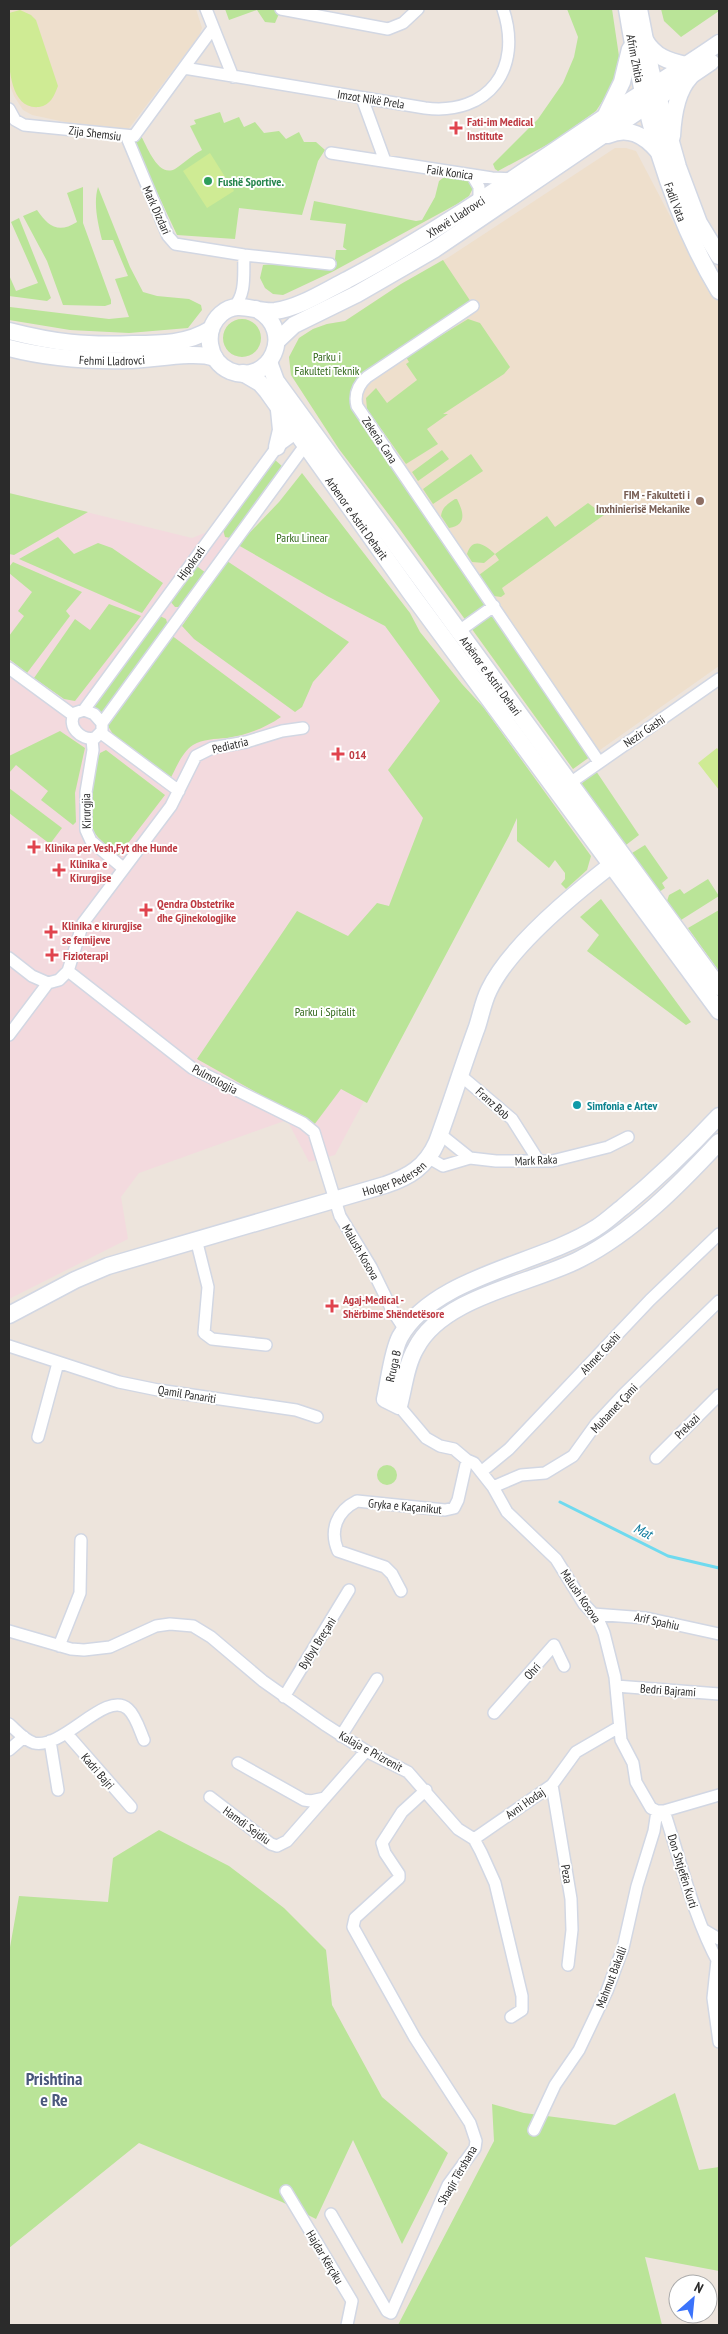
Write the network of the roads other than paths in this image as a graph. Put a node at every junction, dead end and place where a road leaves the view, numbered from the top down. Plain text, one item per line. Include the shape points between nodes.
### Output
1 (206, 9) edge
2 (281, 9) edge
3 (418, 9) edge
4 (503, 9) edge
5 (627, 9) edge
6 (639, 9) edge
7 (213, 28) junction
8 (637, 35) junction
9 (719, 44) edge
10 (719, 56) edge
11 (184, 68) junction
12 (690, 69) junction
13 (233, 77) junction
14 (650, 96) junction
15 (362, 98) junction
16 (9, 110) edge
17 (605, 117) junction
18 (12, 124) edge
19 (128, 137) junction
20 (599, 138) junction
21 (665, 150) junction
22 (331, 152) dead end
23 (385, 161) junction
24 (472, 175) junction
25 (515, 179) junction
26 (478, 203) junction
27 (244, 255) junction
28 (719, 256) edge
29 (330, 264) dead end
30 (243, 286) junction
31 (719, 291) edge
32 (473, 306) dead end
33 (232, 308) junction
34 (256, 309) junction
35 (211, 329) junction
36 (9, 330) edge
37 (277, 341) junction
38 (9, 348) edge
39 (215, 358) junction
40 (269, 362) junction
41 (243, 373) junction
42 (276, 403) junction
43 (306, 434) junction
44 (277, 447) junction
45 (410, 592) joint
46 (494, 606) junction
47 (459, 632) junction
48 (9, 668) edge
49 (719, 679) edge
50 (79, 713) junction
51 (303, 728) dead end
52 (98, 732) junction
53 (599, 762) junction
54 (570, 783) junction
55 (178, 791) junction
56 (617, 861) junction
57 (123, 868) junction
58 (9, 958) edge
59 (68, 971) junction
60 (48, 983) junction
61 (719, 987) edge
62 (719, 1011) edge
63 (9, 1035) edge
64 (460, 1075) junction
65 (719, 1116) edge
66 (440, 1134) junction
67 (628, 1138) dead end
68 (719, 1142) edge
69 (429, 1158) junction
70 (470, 1158) junction
71 (538, 1160) junction
72 (334, 1200) junction
73 (719, 1234) edge
74 (196, 1239) junction
75 (719, 1301) edge
76 (9, 1315) edge
77 (405, 1330) junction
78 (266, 1345) dead end
79 (9, 1346) edge
80 (58, 1363) junction
81 (719, 1394) edge
82 (399, 1406) junction
83 (317, 1417) dead end
84 (38, 1436) dead end
85 (656, 1458) dead end
86 (467, 1460) junction
87 (481, 1472) junction
88 (493, 1487) junction
89 (81, 1540) dead end
90 (349, 1590) dead end
91 (401, 1591) dead end
92 (593, 1614) junction
93 (9, 1632) edge
94 (719, 1634) edge
95 (58, 1646) junction
96 (564, 1666) dead end
97 (377, 1679) dead end
98 (616, 1686) junction
99 (719, 1694) edge
100 (284, 1697) junction
101 (494, 1713) dead end
102 (9, 1724) edge
103 (618, 1727) junction
104 (67, 1734) junction
105 (341, 1736) junction
106 (24, 1737) junction
107 (144, 1740) dead end
108 (50, 1741) junction
109 (9, 1750) edge
110 (366, 1751) junction
111 (238, 1763) dead end
112 (552, 1785) junction
113 (58, 1790) dead end
114 (426, 1790) junction
115 (719, 1795) edge
116 (210, 1797) dead end
117 (325, 1798) junction
118 (131, 1807) dead end
119 (660, 1811) junction
120 (474, 1839) junction
121 (704, 1930) junction
122 (719, 1939) edge
123 (718, 1962) edge
124 (568, 1965) dead end
125 (511, 2017) dead end
126 (719, 2042) edge
127 (534, 2130) dead end
128 (286, 2191) dead end
129 (332, 2214) dead end
130 (347, 2325) edge

1 - 7 street
2 - 3 street via 388,28 403,23
4 - 15 street, Imzot Nikë Prela via 509,32 509,54 493,86 477,100 443,111
5 - 8 main road, Afrim Zhitia
6 - 8 main road, Afrim Zhitia
7 - 11 street, Zija Shemsiu
7 - 13 street
8 - 12 main road via 658,56
8 - 14 main road, Afrim Zhitia
8 - 17 main road via 622,82
9 - 12 main road
10 - 12 main road
11 - 13 street
11 - 19 street, Zija Shemsiu via 138,133
12 - 14 main road
12 - 21 main road
13 - 15 street, Imzot Nikë Prela
14 - 17 main road, Xhevë Lladrovci
14 - 20 main road, Xhevë Lladrovci
14 - 21 main road, Fadil Vata
15 - 23 street
16 - 18 street, Zija Shemsiu
17 - 25 main road, Xhevë Lladrovci
18 - 19 street, Zija Shemsiu
19 - 27 street, Mark Dizdari via 168,236 175,244
20 - 21 main road via 629,131
20 - 37 main road, Xhevë Lladrovci via 435,248 357,294 294,325
21 - 28 main road, Fadil Vata
21 - 31 main road, Fadil Vata via 686,229
22 - 23 street, Faik Konica
23 - 24 street, Faik Konica
24 - 25 street, Faik Konica
24 - 26 street via 479,187
25 - 26 main road, Xhevë Lladrovci
26 - 34 main road, Xhevë Lladrovci via 324,292 277,311
27 - 29 street, Mark Dizdari
27 - 30 street
30 - 33 street via 238,302
30 - 34 street
32 - 46 street, Zekeria Cana via 367,377 358,388 356,400 360,411
33 - 34 main road
33 - 35 main road via 220,315
34 - 37 main road via 272,322
35 - 36 main road, Fehmi Lladrovci via 184,341 103,346 59,342
35 - 39 main road via 210,347
37 - 40 main road
38 - 39 main road, Fehmi Lladrovci via 91,360 200,355
39 - 41 main road via 227,369
40 - 41 main road via 254,372
40 - 43 main road, Arbënor e Astrit Dehari via 276,382
41 - 42 main road, Arbënor e Astrit Dehari via 260,383
42 - 43 main road, Arbënor e Astrit Dehari
42 - 44 main road via 281,422
43 - 44 street, Hipokrati
43 - 45 main road, Arbenor e Astrit Deharit
43 - 47 main road, Arbënor e Astrit Dehari
43 - 52 street, Hipokrati
44 - 50 street, Hipokrati
45 - 56 main road, Arbënor e Astrit Dehari
46 - 47 street
46 - 53 street, Zekeria Cana
47 - 54 main road, Arbënor e Astrit Dehari
48 - 50 street
49 - 53 street, Nezir Gashi
50 - 52 street via 94,714
50 - 52 street via 72,721 75,730 84,737
51 - 55 street, Pediatria via 204,751 193,761
52 - 55 street
52 - 57 street, Kirurgjia via 86,792 86,830 91,841
53 - 54 street, Nezir Gashi
54 - 56 main road, Arbënor e Astrit Dehari
55 - 57 street, Pediatria via 171,806
56 - 61 main road, Arbënor e Astrit Dehari
56 - 62 main road, Arbënor e Astrit Dehari
56 - 64 main road, Holger Pedersen via 547,920 507,962 489,989
57 - 59 street, Pediatria via 82,922
58 - 60 street via 32,976
59 - 60 street via 59,980
59 - 72 street, Pulmologjia via 192,1068 309,1128 318,1141
60 - 63 street
64 - 66 main road, Holger Pedersen
64 - 71 street, Franz Bob via 512,1119
65 - 77 main road, Rruga B via 682,1155 596,1228 569,1243 446,1295
66 - 69 main road, Holger Pedersen
66 - 70 street
67 - 71 street, Mark Raka via 598,1150
68 - 82 main road, Rruga B via 648,1211 608,1242 579,1260 506,1287 457,1309 437,1322 414,1349
69 - 70 street, Mark Raka via 443,1166
69 - 72 main road, Holger Pedersen via 403,1179
70 - 71 street, Mark Raka
72 - 74 main road, Holger Pedersen
72 - 77 street, Malush Kosova
73 - 87 street, Ahmet Gashi via 650,1300 509,1449
74 - 76 main road, Holger Pedersen via 92,1272
74 - 78 street via 208,1287 204,1333 212,1339
75 - 88 street, Muhamet Çami via 624,1394 572,1456 545,1473 522,1475
77 - 82 main road, Rruga B via 399,1339 385,1400
79 - 80 street, Qamil Panariti
80 - 83 street, Qamil Panariti via 119,1382 296,1410
80 - 84 street
81 - 85 street, Prekazi
82 - 86 street, Malush Kosova via 426,1438 454,1449
86 - 87 street, Malush Kosova
86 - 91 street, Gryka e Kaçanikut via 454,1508 445,1510 357,1501 338,1515 334,1541 338,1551 385,1567
87 - 88 street, Malush Kosova
88 - 92 street, Malush Kosova via 507,1512 556,1559
89 - 95 street via 80,1593
90 - 100 street, Bylbyl Breçani
92 - 94 street, Arif Spahiu via 646,1618
92 - 98 street, Malush Kosova via 604,1633
93 - 95 street, Kalaja e Prizrenit
95 - 100 street, Kalaja e Prizrenit via 97,1650 124,1642 156,1626 193,1626
96 - 101 street, Ohri via 554,1645
97 - 105 street
98 - 99 street, Bedri Bajrami
98 - 103 street, Malush Kosova
100 - 105 street, Kalaja e Prizrenit
102 - 106 street
103 - 112 street, Avni Hodaj via 576,1752
103 - 119 street, Malush Kosova via 620,1740 633,1763 636,1782 651,1808
104 - 107 street via 100,1710 118,1705 132,1713
104 - 108 street
104 - 118 street, Kadri Bajri
105 - 110 street, Kalaja e Prizrenit
106 - 108 street via 36,1743
106 - 109 street
108 - 113 street
110 - 114 street, Kalaja e Prizrenit via 408,1772
110 - 117 street, Hamdi Sejdiu
111 - 117 street via 304,1800
112 - 120 street, Avni Hodaj
112 - 124 street, Peza via 571,1899
114 - 120 street, Kalaja e Prizrenit via 458,1829
114 - 129 street, Shaqir Tërshana via 402,1812 382,1843 385,1854 399,1874 396,1882 355,1918 354,1927 415,2038 470,2123 476,2141 448,2185 391,2313
115 - 119 street
116 - 117 street, Hamdi Sejdiu via 277,1846 287,1841
119 - 121 street, Don Shtjefën Kurti via 684,1871 693,1908
119 - 127 street, Mahmut Bakalli via 618,1962 579,2050 555,2085
120 - 125 street, Kalaja e Prizrenit via 495,1883 522,1996 522,2010
121 - 122 street
121 - 123 street, Don Shtjefën Kurti
123 - 126 street via 713,1998
128 - 130 street, Hajdar Kërçiku via 352,2301

